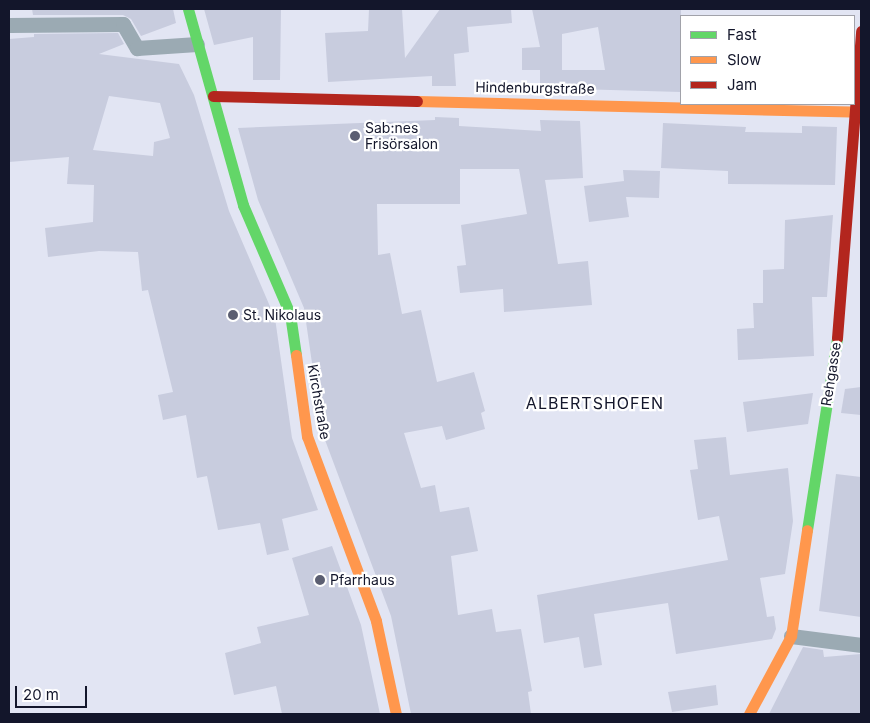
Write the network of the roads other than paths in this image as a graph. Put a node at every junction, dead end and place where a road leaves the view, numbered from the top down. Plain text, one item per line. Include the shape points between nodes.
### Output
1 (188, 9) edge
2 (9, 25) edge
3 (861, 31) edge
4 (197, 44) junction
5 (213, 96) junction
6 (859, 111) edge
7 (792, 636) junction
8 (861, 645) edge
9 (396, 714) edge
10 (749, 714) edge

1 - 4 street, Kirchstraße
2 - 4 lane via 123,24 137,48
3 - 6 street, Rehgasse
4 - 5 street, Kirchstraße
5 - 6 street, Hindenburgstraße
5 - 9 street, Kirchstraße via 243,205 290,314 307,436 376,621
6 - 7 street, Rehgasse via 842,304
7 - 8 lane
7 - 10 street, Rehgasse

